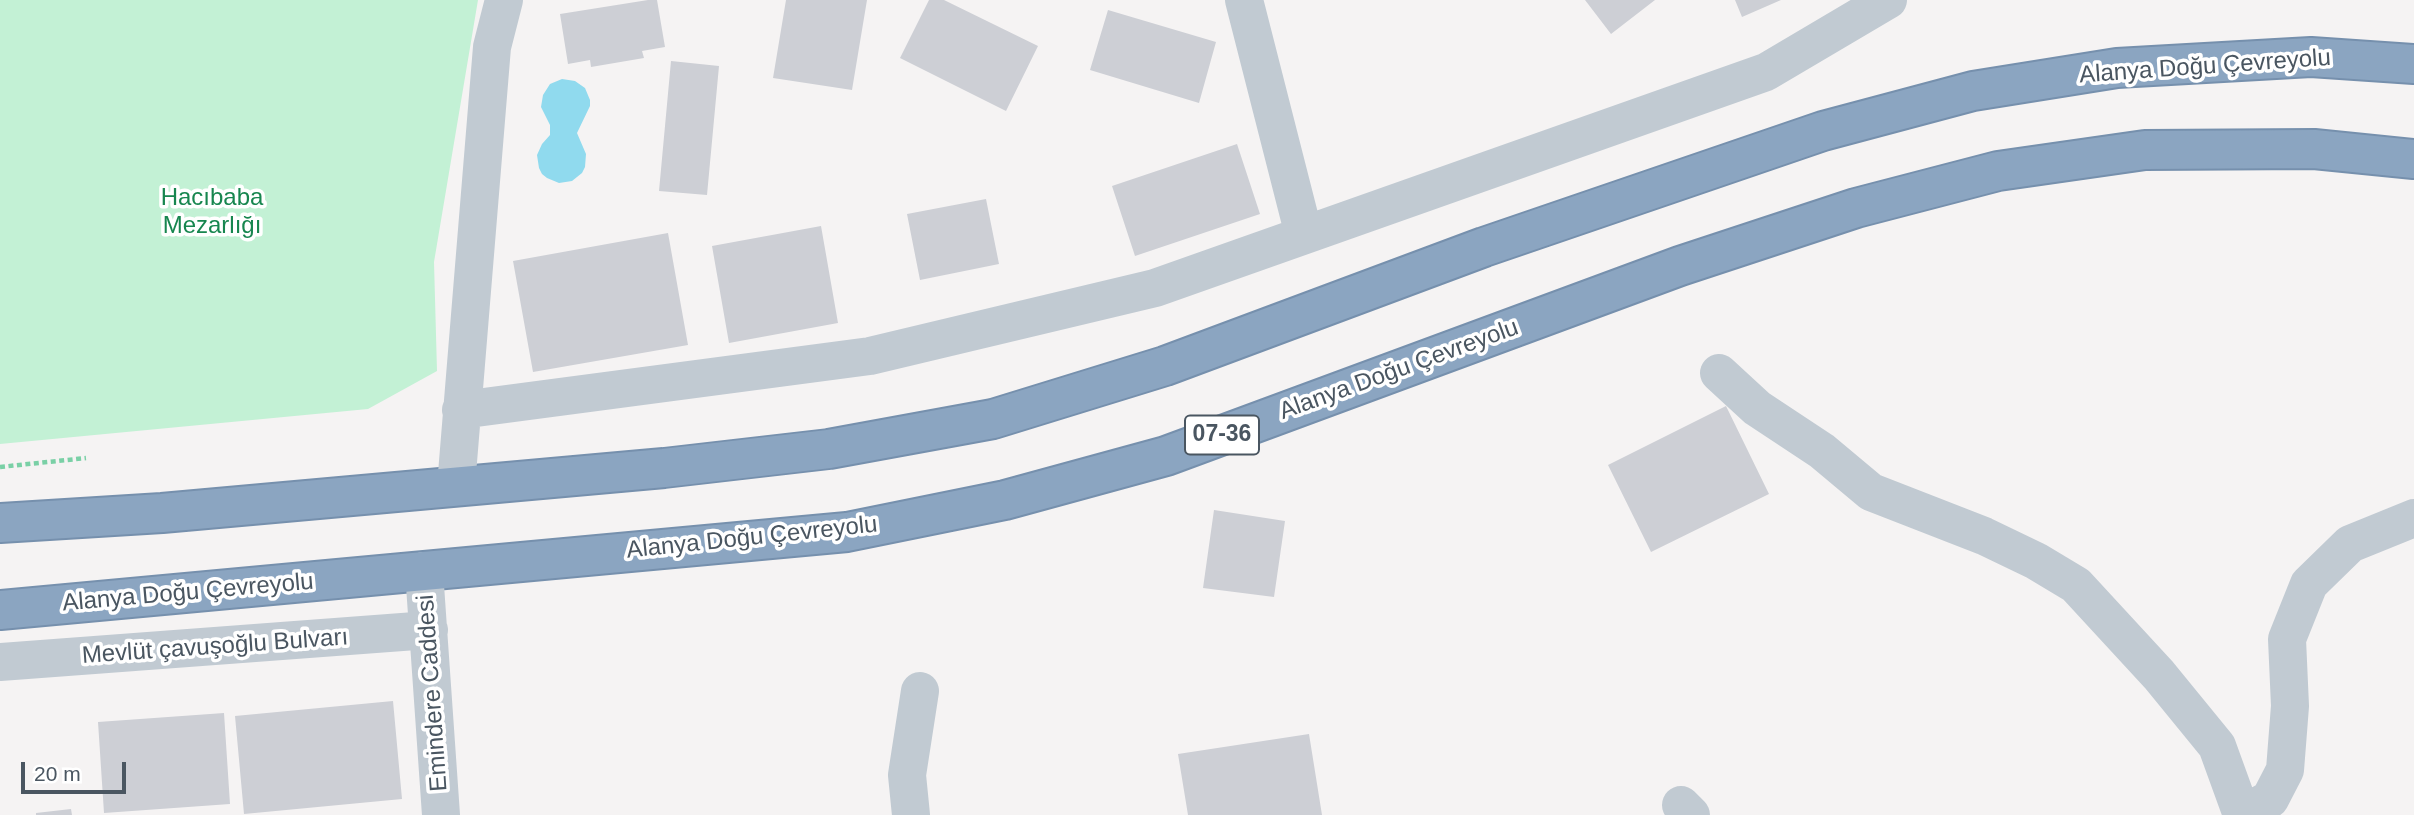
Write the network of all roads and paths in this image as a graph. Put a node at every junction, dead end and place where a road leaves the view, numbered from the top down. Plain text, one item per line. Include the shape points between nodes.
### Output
1 (504, 0) edge
2 (1244, 0) edge
3 (1842, 0) edge
4 (1888, 0) edge
5 (2414, 64) edge
6 (1766, 72) junction
7 (2414, 159) edge
8 (1304, 235) junction
9 (1719, 373) dead end
10 (461, 410) junction
11 (86, 458) dead end
12 (0, 467) edge
13 (456, 486) junction
14 (2414, 518) edge
15 (0, 523) edge
16 (424, 571) junction
17 (0, 610) edge
18 (429, 630) junction
19 (0, 662) edge
20 (920, 691) dead end
21 (441, 815) edge
22 (911, 815) edge
23 (2242, 815) edge

1 - 10 street via 492,47
2 - 8 street
3 - 6 street
4 - 6 street
5 - 13 highway, Alanya Doğu Çevreyolu via 2311,57 2118,68 1973,91 1823,131 1484,247 1166,366 993,419 829,449
6 - 8 street
7 - 16 highway, Alanya Doğu Çevreyolu / 07-36 via 2314,149 2145,150 1998,171 1856,208 1680,266 1166,456 1005,499 847,532
8 - 10 street via 1155,288 870,356
9 - 23 street via 1757,408 1822,451 1871,492 1984,536 2076,585 2160,675 2217,746
10 - 13 street
11 - 12 path
13 - 15 highway, Alanya Doğu Çevreyolu
14 - 23 street via 2350,544 2309,584 2287,639 2290,706 2285,770 2270,799
16 - 17 highway, Alanya Doğu Çevreyolu / 07-36
16 - 18 street, Emindere Caddesi
18 - 19 street, Mevlüt çavuşoğlu Bulvarı
18 - 21 street, Emindere Caddesi
20 - 22 street via 907,775

